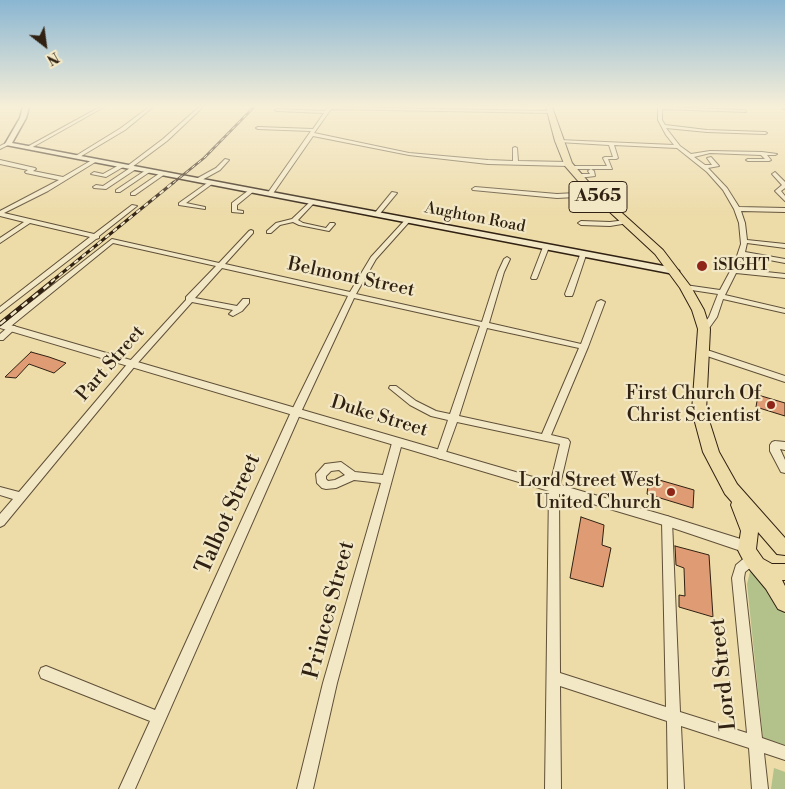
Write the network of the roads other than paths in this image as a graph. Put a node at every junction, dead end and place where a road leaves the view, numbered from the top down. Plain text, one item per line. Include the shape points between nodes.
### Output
1 (4, 144) edge
2 (35, 144) edge
3 (98, 144) edge
4 (160, 144) edge
5 (305, 144) edge
6 (365, 144) edge
7 (560, 144) edge
8 (606, 144) edge
9 (611, 144) junction
10 (678, 146) joint
11 (29, 147) junction
12 (0, 148) edge
13 (515, 148) dead end
14 (762, 153) junction
15 (775, 154) dead end
16 (690, 156) junction
17 (76, 157) junction
18 (216, 158) dead end
19 (709, 158) dead end
20 (748, 160) dead end
21 (94, 161) junction
22 (0, 162) edge
23 (516, 163) junction
24 (570, 165) junction
25 (128, 167) junction
26 (703, 167) junction
27 (148, 171) junction
28 (591, 171) dead end
29 (94, 174) dead end
30 (162, 174) junction
31 (775, 174) dead end
32 (579, 176) junction
33 (64, 179) junction
34 (198, 180) junction
35 (210, 183) junction
36 (785, 185) edge
37 (96, 187) dead end
38 (475, 189) dead end
39 (118, 191) dead end
40 (251, 191) junction
41 (394, 193) dead end
42 (133, 194) dead end
43 (270, 194) junction
44 (596, 194) junction
45 (785, 199) edge
46 (312, 202) junction
47 (134, 206) dead end
48 (203, 208) dead end
49 (737, 209) junction
50 (785, 210) edge
51 (241, 212) dead end
52 (0, 214) edge
53 (376, 215) junction
54 (294, 220) junction
55 (29, 221) junction
56 (407, 221) junction
57 (626, 222) junction
58 (581, 223) dead end
59 (332, 224) dead end
60 (251, 232) dead end
61 (269, 232) dead end
62 (97, 237) junction
63 (0, 241) edge
64 (743, 241) junction
65 (785, 246) edge
66 (546, 247) junction
67 (741, 253) junction
68 (583, 254) junction
69 (507, 259) dead end
70 (785, 261) edge
71 (220, 265) junction
72 (674, 271) junction
73 (733, 271) junction
74 (785, 276) edge
75 (534, 278) dead end
76 (685, 287) junction
77 (569, 294) dead end
78 (721, 294) junction
79 (352, 295) junction
80 (189, 299) junction
81 (246, 301) dead end
82 (601, 302) dead end
83 (0, 311) edge
84 (785, 311) edge
85 (484, 323) junction
86 (6, 326) edge
87 (704, 329) junction
88 (0, 338) edge
89 (584, 347) junction
90 (704, 352) junction
91 (132, 364) junction
92 (785, 379) edge
93 (393, 388) dead end
94 (296, 412) junction
95 (454, 417) junction
96 (546, 436) junction
97 (397, 443) junction
98 (785, 446) edge
99 (441, 455) junction
100 (785, 469) edge
101 (352, 476) dead end
102 (387, 479) junction
103 (554, 489) junction
104 (732, 489) junction
105 (0, 491) edge
106 (20, 497) junction
107 (667, 521) junction
108 (0, 522) edge
109 (784, 550) edge
110 (752, 553) junction
111 (785, 572) edge
112 (785, 603) edge
113 (46, 673) dead end
114 (553, 677) junction
115 (673, 716) junction
116 (159, 718) junction
117 (754, 743) junction
118 (785, 753) edge
119 (127, 789) edge
120 (305, 789) edge
121 (553, 789) edge
122 (676, 789) edge
123 (760, 789) edge

1 - 11 main road, Aughton Road
1 - 12 street
2 - 11 street
3 - 17 street
4 - 25 street
5 - 43 street
6 - 23 street via 409,154
7 - 24 highway, A565
8 - 9 street
9 - 10 street
9 - 24 street via 616,158 605,158 610,168
10 - 16 street
11 - 17 main road, Aughton Road
13 - 23 street
14 - 15 street
14 - 16 street via 710,152
14 - 20 street via 769,160
16 - 26 street
17 - 21 main road, Aughton Road
18 - 34 street via 230,161
19 - 26 street via 716,166
21 - 25 main road, Aughton Road
21 - 33 street
22 - 33 street
23 - 24 street
24 - 32 highway, A565
25 - 27 main road, Aughton Road
25 - 29 street via 104,176
25 - 37 street via 104,188
26 - 49 street via 725,189
27 - 30 main road, Aughton Road
27 - 39 street
28 - 32 street via 593,175
30 - 34 main road, Aughton Road
30 - 42 street
31 - 36 street
32 - 44 highway, A565
33 - 52 street
34 - 35 main road, Aughton Road
35 - 40 main road, Aughton Road
35 - 48 street via 182,204
36 - 45 street via 778,191
38 - 44 street via 558,196
40 - 43 main road, Aughton Road
40 - 51 street via 234,204 234,210
41 - 53 street
43 - 46 main road, Aughton Road
44 - 57 highway, A565
46 - 53 main road, Aughton Road
46 - 54 street
47 - 62 street
49 - 50 street
49 - 64 street
52 - 55 street
53 - 56 main road, Aughton Road
54 - 59 street via 327,230
54 - 61 street via 278,224
55 - 62 street
55 - 63 street
56 - 66 main road, Aughton Road
56 - 79 street, Talbot Street via 373,258
57 - 58 street
57 - 72 highway, A565 via 659,252
60 - 71 street, Part Street
62 - 83 street
64 - 65 street
64 - 67 street
66 - 68 main road, Aughton Road
66 - 75 street
67 - 70 street
67 - 73 street
68 - 72 main road, Aughton Road
68 - 77 street
69 - 85 street
71 - 79 street, Belmont Street
71 - 80 street, Part Street
71 - 86 street, Belmont Street via 112,241
72 - 76 highway, A565
73 - 74 street
73 - 78 street
76 - 78 street
76 - 87 highway, A565
78 - 84 street
78 - 87 street
79 - 85 street, Belmont Street
79 - 94 street, Talbot Street
80 - 81 street via 236,312
80 - 91 street, Part Street
82 - 89 street
85 - 89 street, Belmont Street
85 - 95 street
86 - 88 street
86 - 91 street, Duke Street
87 - 90 highway, A565
89 - 96 street
90 - 92 street
90 - 104 highway, A565 via 699,411 711,452
91 - 94 street, Duke Street
91 - 106 street, Part Street
93 - 95 street via 434,414
94 - 97 street, Duke Street
94 - 116 street, Talbot Street
95 - 96 street
95 - 99 street
96 - 103 street via 565,442
97 - 99 street, Duke Street
97 - 102 street, Princes Street
98 - 100 street via 775,445
99 - 103 street, Duke Street
101 - 102 street
102 - 120 street, Princes Street via 330,683
103 - 107 street, Duke Street
103 - 114 street
104 - 109 highway, A565
104 - 110 highway, A565 via 748,524
105 - 106 street
106 - 108 street, Part Street
107 - 110 street, Duke Street
107 - 115 street
109 - 110 highway, A565 via 766,539 756,539
110 - 111 highway via 771,572
110 - 112 highway, A565
110 - 117 street, Lord Street via 740,569 738,578
113 - 116 street
114 - 115 street
114 - 121 street
115 - 117 street
115 - 122 street
116 - 119 street, Talbot Street
117 - 118 street
117 - 123 street, Lord Street

